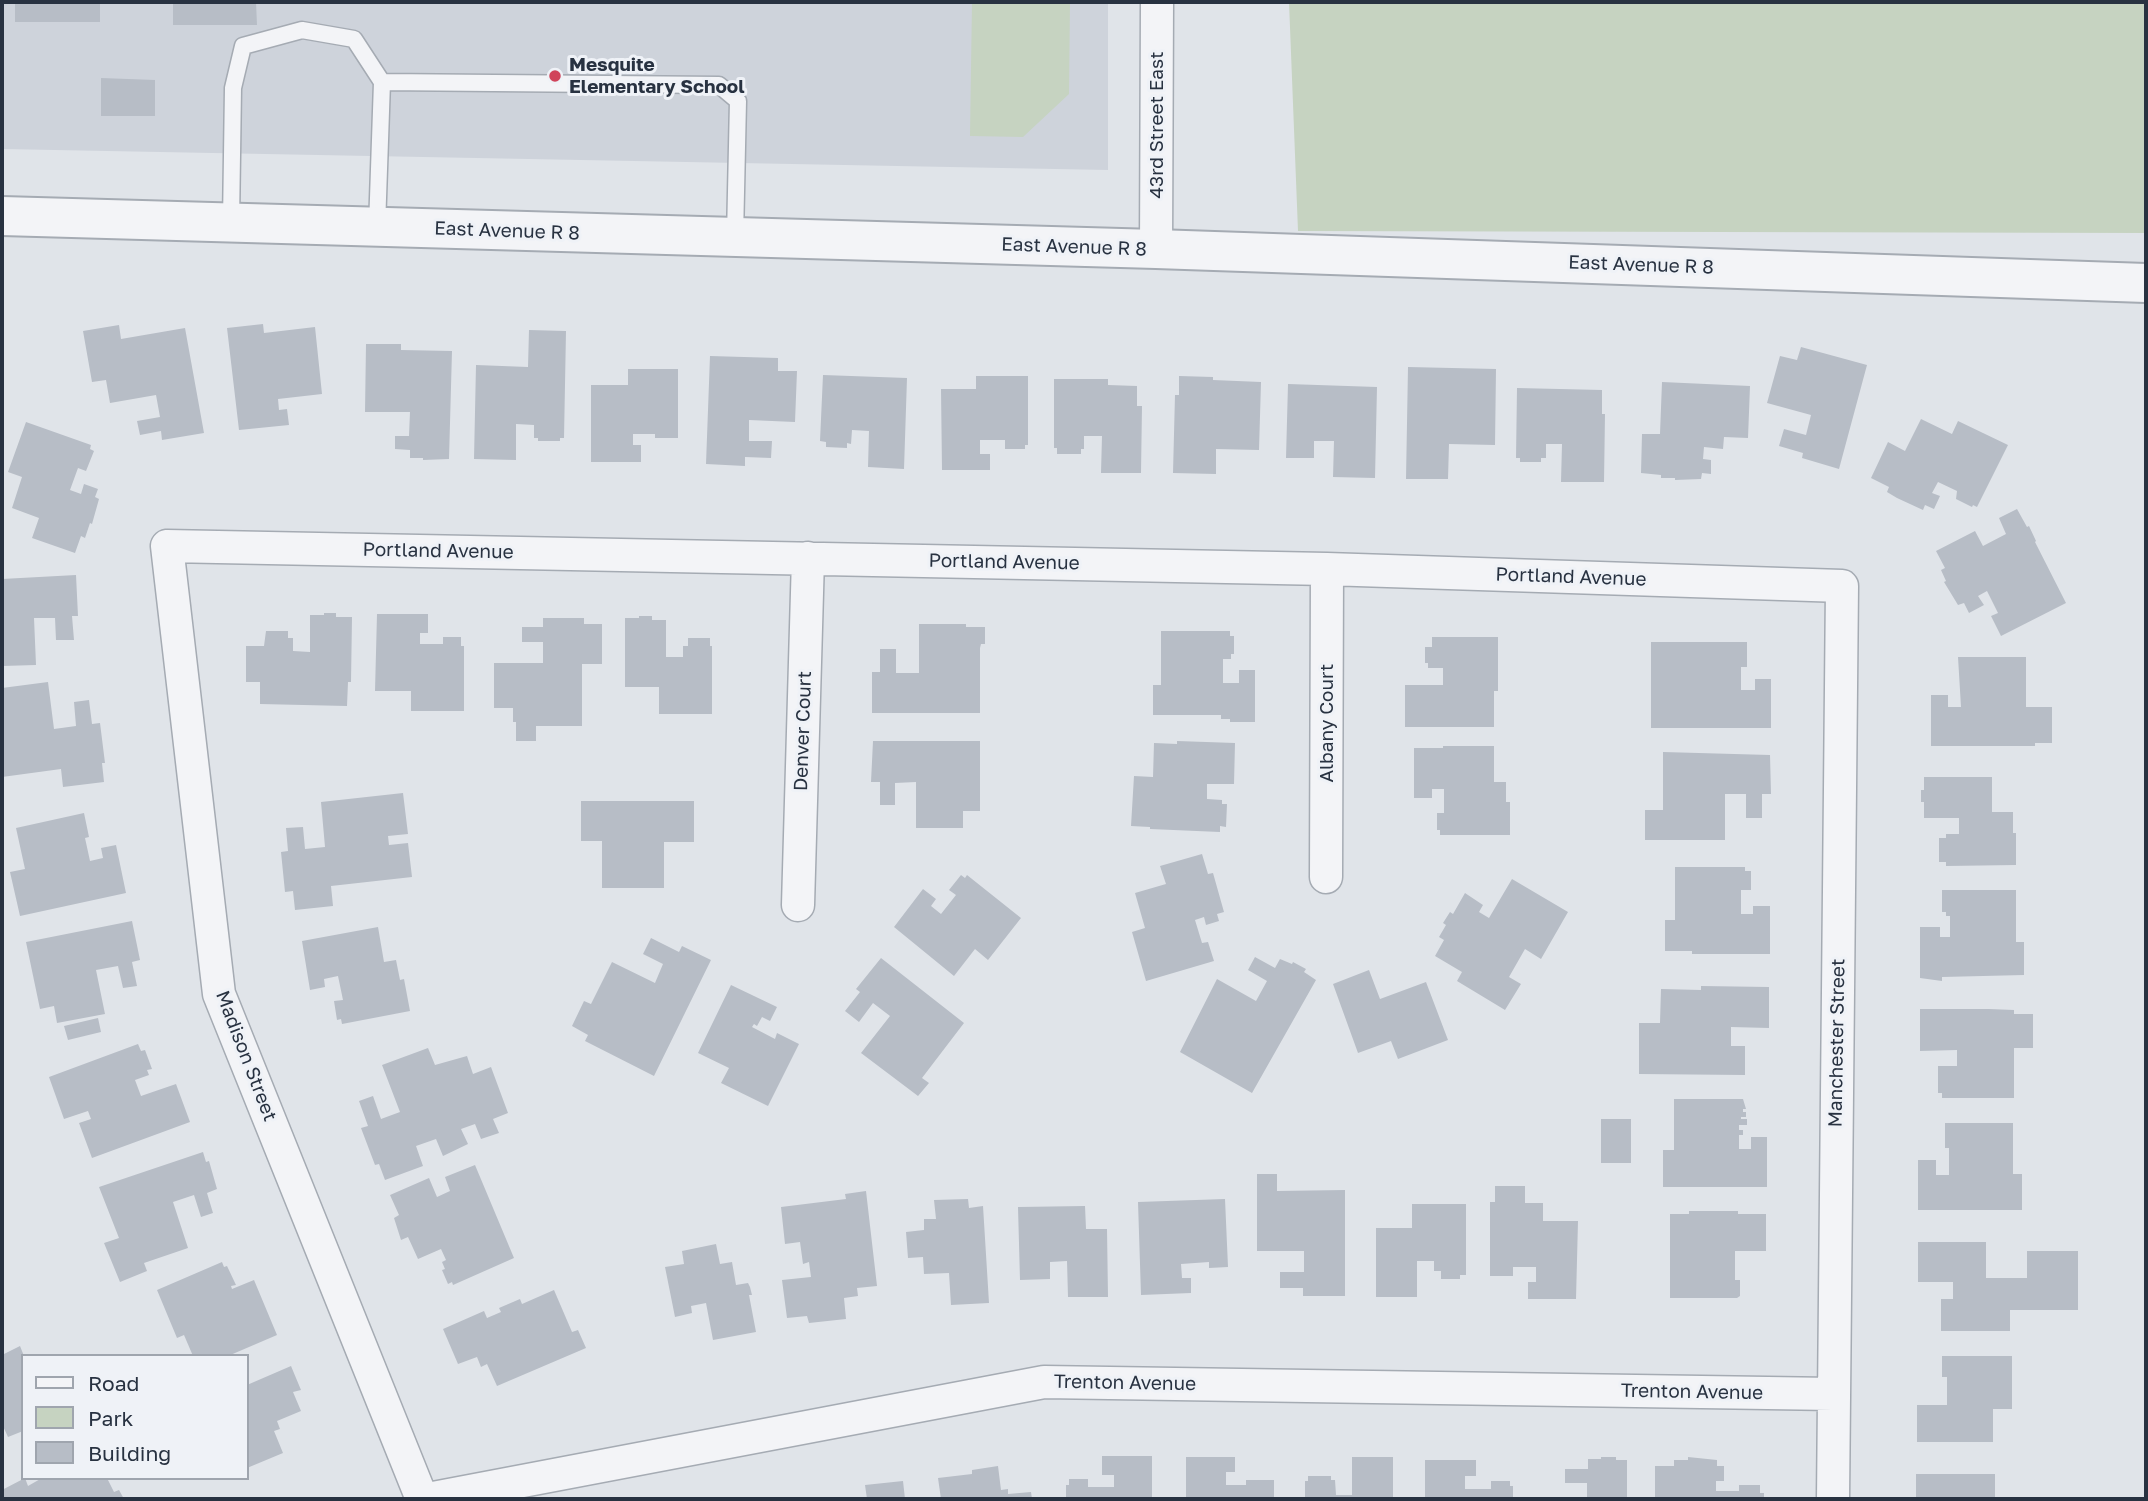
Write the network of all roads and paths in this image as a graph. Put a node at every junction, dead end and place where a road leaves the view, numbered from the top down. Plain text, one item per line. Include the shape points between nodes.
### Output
1 (1157, 2) edge
2 (382, 82) junction
3 (2, 216) edge
4 (231, 222) junction
5 (377, 227) junction
6 (735, 237) junction
7 (1156, 249) junction
8 (2146, 283) edge
9 (167, 545) joint
10 (808, 558) junction
11 (1327, 569) junction
12 (1842, 586) joint
13 (1326, 877) dead end
14 (798, 905) dead end
15 (1833, 1394) junction
16 (422, 1499) edge
17 (428, 1499) edge
18 (1833, 1499) edge

1 - 7 street, 43rd Street East
2 - 4 lane via 354,39 302,30 243,46 233,88
2 - 5 lane
2 - 6 lane via 719,85 737,101
3 - 4 street, East Avenue R 8
4 - 5 street, East Avenue R 8
5 - 6 street, East Avenue R 8
6 - 7 street, East Avenue R 8
7 - 8 street, East Avenue R 8
9 - 10 street, Portland Avenue
9 - 16 street, Madison Street via 219,994
10 - 11 street, Portland Avenue
10 - 14 street, Denver Court
11 - 12 street, Portland Avenue
11 - 13 street, Albany Court
12 - 15 street, Manchester Street
15 - 17 street, Trenton Avenue via 1044,1382
15 - 18 street, Manchester Street

